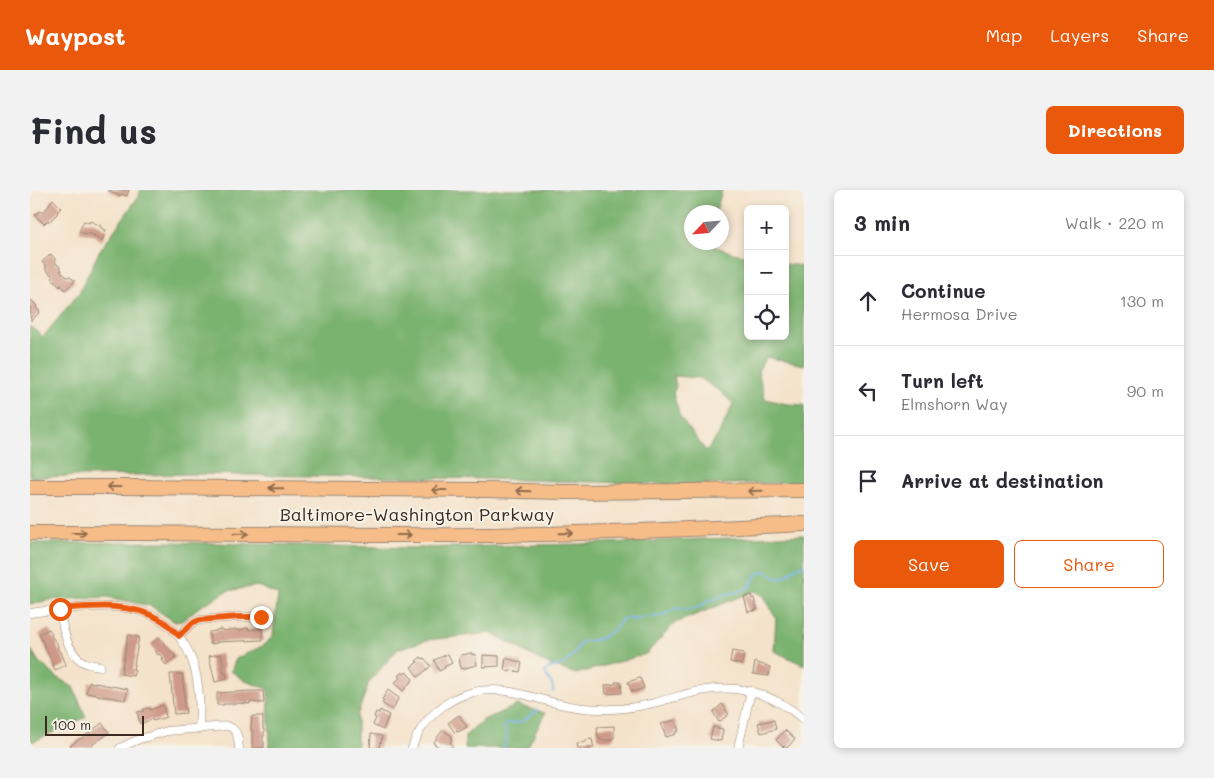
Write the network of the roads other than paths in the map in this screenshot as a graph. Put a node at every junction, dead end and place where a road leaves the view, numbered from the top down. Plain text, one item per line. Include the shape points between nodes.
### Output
1 (30, 487) edge
2 (804, 490) edge
3 (804, 524) edge
4 (30, 533) edge
5 (60, 609) junction
6 (30, 613) edge
7 (261, 617) dead end
8 (179, 636) junction
9 (100, 666) dead end
10 (751, 691) junction
11 (804, 720) edge
12 (199, 728) junction
13 (239, 747) edge
14 (120, 748) edge
15 (230, 748) edge
16 (412, 748) edge
17 (738, 748) edge

2 -> 1 highway, Baltimore-Washington Parkway via 564,492
4 -> 3 highway, Baltimore-Washington Parkway via 491,535
5 - 6 street
5 - 8 street via 109,607 140,611 162,621
5 - 9 street via 65,634 77,657 87,664
7 - 8 street via 200,620
8 - 12 street via 196,670
10 - 11 street via 774,699
10 - 16 street via 712,688 617,709 563,705 508,691 473,692 452,700 435,712
10 - 17 street
12 - 13 street via 233,728
12 - 14 street via 167,731
13 - 15 street

